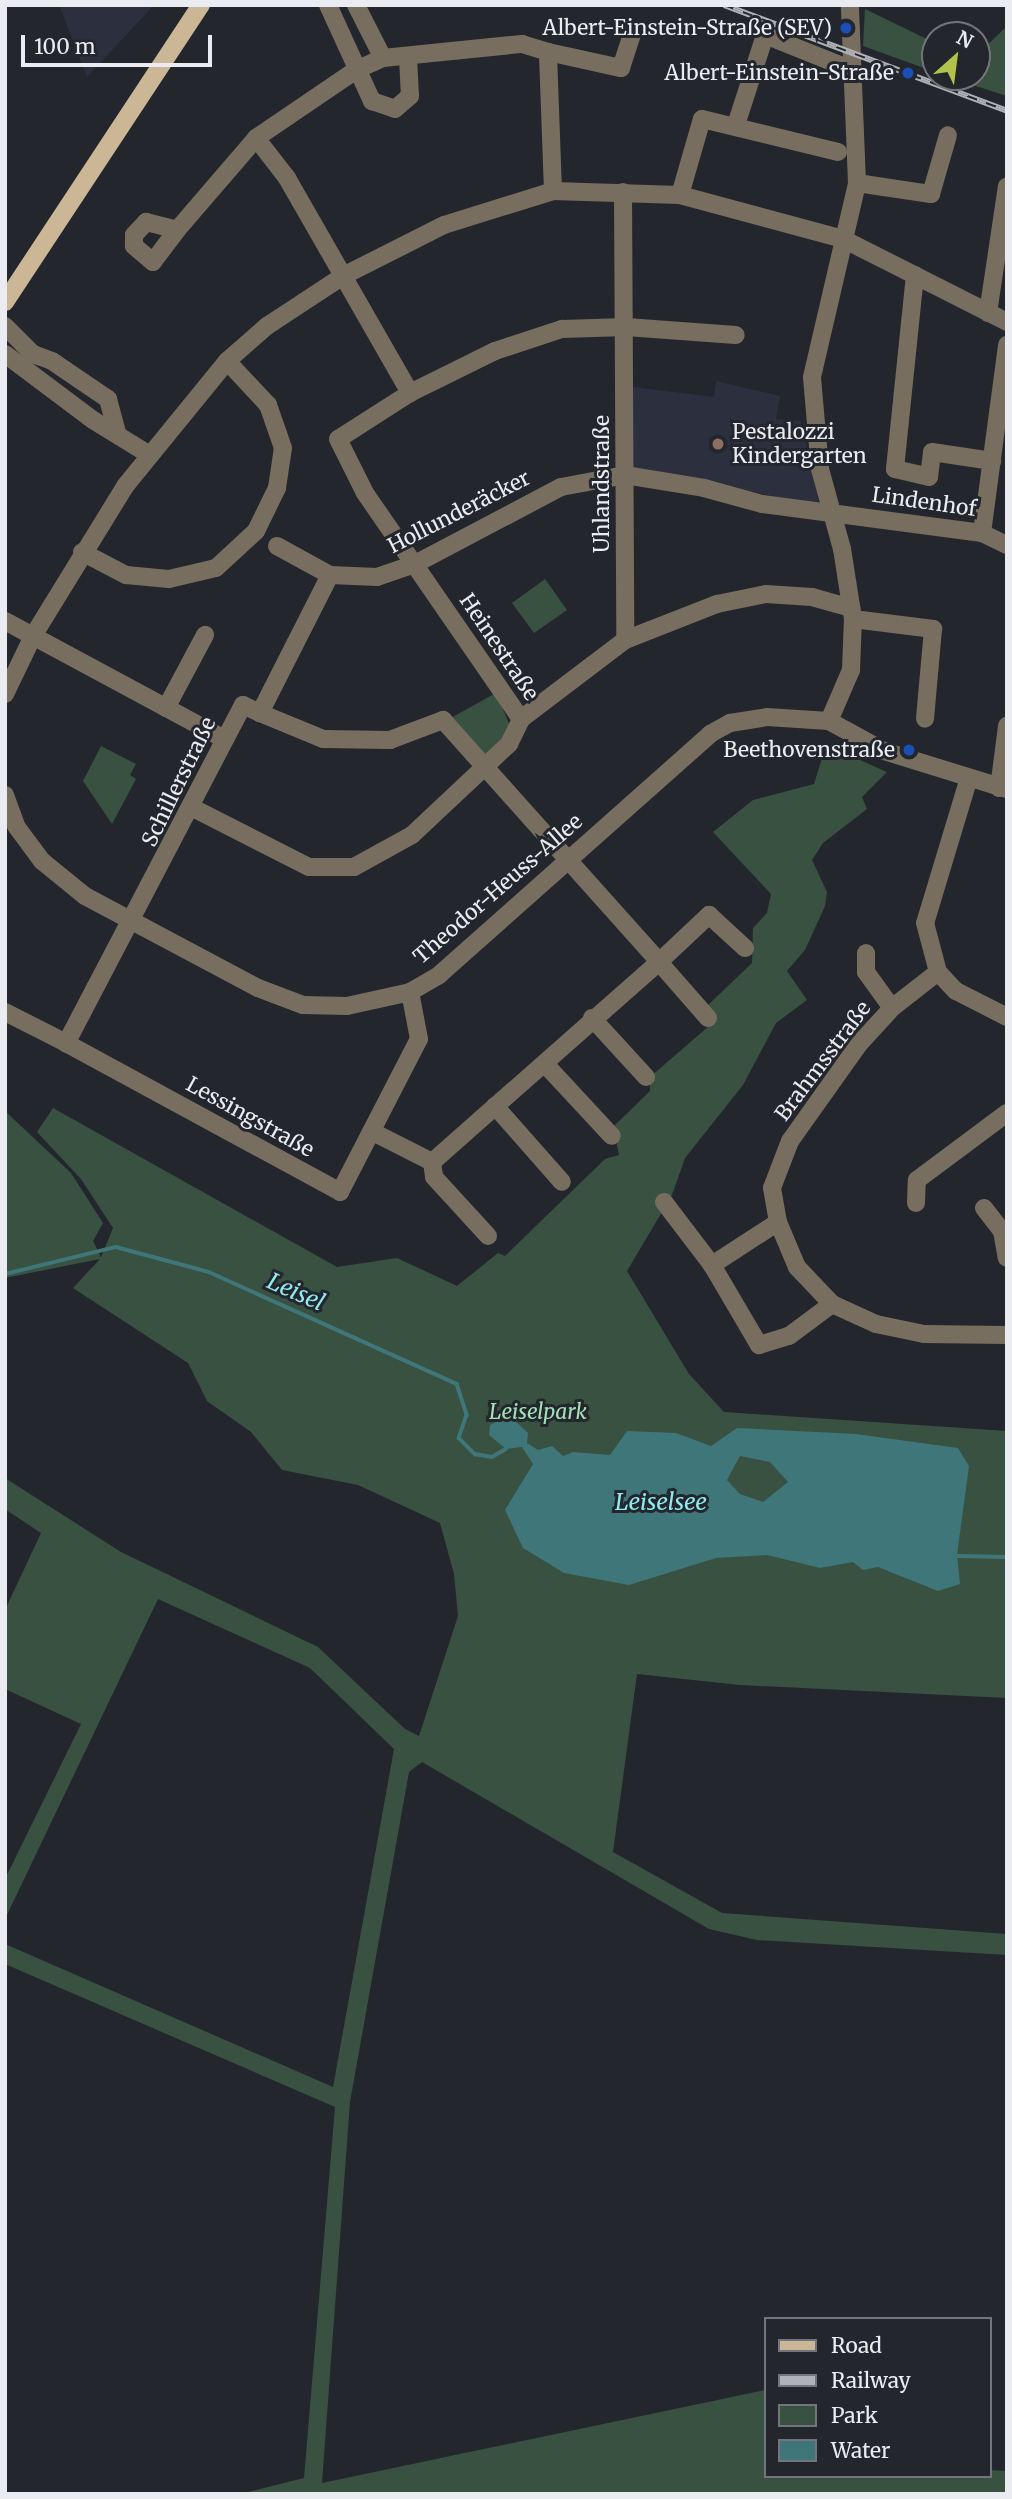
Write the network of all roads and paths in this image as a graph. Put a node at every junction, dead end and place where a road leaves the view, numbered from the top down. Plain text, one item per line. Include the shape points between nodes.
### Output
1 (201, 5) edge
2 (328, 5) edge
3 (356, 5) edge
4 (850, 5) edge
5 (633, 32) dead end
6 (548, 52) junction
7 (408, 57) junction
8 (383, 58) junction
9 (842, 66) dead end
10 (356, 70) junction
11 (736, 125) junction
12 (947, 135) dead end
13 (256, 138) junction
14 (838, 152) dead end
15 (857, 183) junction
16 (1007, 186) edge
17 (553, 191) junction
18 (623, 192) junction
19 (680, 195) junction
20 (177, 230) dead end
21 (843, 239) junction
22 (915, 275) junction
23 (343, 276) junction
24 (5, 302) edge
25 (988, 313) junction
26 (1007, 322) edge
27 (5, 326) edge
28 (626, 327) junction
29 (736, 335) dead end
30 (1007, 345) edge
31 (5, 354) edge
32 (29, 359) junction
33 (227, 361) junction
34 (410, 393) junction
35 (117, 432) junction
36 (148, 454) junction
37 (992, 461) junction
38 (625, 475) junction
39 (833, 512) junction
40 (982, 533) junction
41 (1007, 545) edge
42 (277, 546) dead end
43 (82, 552) junction
44 (415, 564) junction
45 (330, 575) junction
46 (852, 614) junction
47 (5, 621) edge
48 (205, 635) dead end
49 (33, 636) junction
50 (625, 640) junction
51 (5, 694) edge
52 (166, 708) junction
53 (260, 713) junction
54 (521, 719) junction
55 (925, 719) dead end
56 (829, 721) junction
57 (1007, 726) edge
58 (224, 739) junction
59 (487, 765) junction
60 (968, 782) junction
61 (1003, 789) edge
62 (5, 795) edge
63 (193, 808) junction
64 (569, 858) junction
65 (133, 922) junction
66 (745, 948) dead end
67 (866, 953) dead end
68 (659, 962) junction
69 (938, 972) junction
70 (410, 992) junction
71 (892, 1008) junction
72 (5, 1012) edge
73 (1007, 1017) edge
74 (592, 1018) junction
75 (708, 1018) dead end
76 (66, 1043) junction
77 (545, 1064) junction
78 (646, 1077) dead end
79 (495, 1106) junction
80 (1007, 1113) edge
81 (371, 1131) junction
82 (612, 1136) dead end
83 (432, 1163) junction
84 (562, 1182) dead end
85 (664, 1202) dead end
86 (916, 1203) dead end
87 (984, 1208) dead end
88 (778, 1222) junction
89 (488, 1236) dead end
90 (1007, 1258) edge
91 (712, 1265) junction
92 (832, 1304) junction
93 (1007, 1335) edge

1 - 24 main road
2 - 10 street
3 - 8 street
4 - 15 street
5 - 6 street via 621,68
6 - 7 street via 522,44
6 - 17 street
7 - 8 street
7 - 10 street via 410,96 395,109 372,101
8 - 10 street
9 - 11 street via 765,35
10 - 13 street
11 - 14 street
11 - 19 street via 702,119
12 - 15 street via 931,194
13 - 20 street
13 - 23 street via 287,178
15 - 21 street
16 - 25 street
17 - 18 street
17 - 23 street via 444,225
18 - 19 street
18 - 28 street, Uhlandstraße
19 - 21 street
21 - 22 street
21 - 39 street via 812,377 820,469
22 - 25 street
22 - 37 street via 894,469 929,477 932,453
23 - 33 street via 267,326
23 - 34 street
25 - 26 street
27 - 32 street
28 - 29 street
28 - 34 street, Heinestraße via 562,329 495,351
28 - 38 street, Uhlandstraße
30 - 37 street
31 - 32 street
32 - 35 street via 39,381
32 - 35 street via 52,361 108,399
33 - 36 street
33 - 43 street via 268,404 283,448 274,499 256,531 216,568 169,579 126,575
34 - 44 street, Heinestraße via 338,439 365,493
35 - 36 street
36 - 43 street
37 - 40 street
38 - 39 street, Hollunderäcker via 704,488 762,504
38 - 44 street, Hollunderäcker via 561,486
38 - 50 street, Uhlandstraße
39 - 40 street, Lindenhof
39 - 46 street
40 - 41 street, Lindenhof
42 - 45 street, Hollunderäcker
43 - 49 street
44 - 45 street, Hollunderäcker via 377,577
44 - 54 street, Heinestraße
45 - 53 street
46 - 50 street via 811,597 766,594 717,604
46 - 55 street via 933,629
46 - 56 street via 851,670
47 - 49 street
48 - 52 street
49 - 51 street
49 - 52 street
50 - 54 street
52 - 58 street
53 - 58 street, Schillerstraße via 243,705
53 - 59 street via 323,739 390,740 443,720
54 - 59 street, Heinestraße via 509,744
56 - 60 street, Theodor-Heuss-Allee via 884,751
56 - 64 street, Theodor-Heuss-Allee via 768,716 730,723 710,734
57 - 61 street
58 - 63 street, Schillerstraße via 195,792
59 - 63 street, Heinestraße via 411,835 354,867 309,867
59 - 64 street
60 - 61 street, Theodor-Heuss-Allee
60 - 69 street via 925,923
62 - 65 street, Theodor-Heuss-Allee via 16,826 42,862 85,895
63 - 65 street, Schillerstraße
64 - 68 street
64 - 70 street, Theodor-Heuss-Allee via 439,975
65 - 70 street, Theodor-Heuss-Allee via 258,988 303,1005 347,1006
65 - 76 street
66 - 68 street via 709,915
67 - 71 street, Brahmsstraße via 866,972
68 - 74 street
68 - 75 street
69 - 71 street, Brahmsstraße
69 - 73 street via 956,991
70 - 81 street, Lessingstraße via 419,1039
71 - 88 street, Brahmsstraße via 859,1044 790,1141 772,1188
72 - 76 street
74 - 77 street
74 - 78 street
76 - 81 street, Lessingstraße via 340,1192
77 - 79 street
77 - 82 street
79 - 83 street
79 - 84 street
80 - 86 street via 917,1180
81 - 83 street
83 - 89 street via 434,1177
85 - 91 street
87 - 90 street via 1002,1231
88 - 91 street
88 - 92 street, Brahmsstraße via 797,1267
91 - 92 street via 759,1345 789,1336
92 - 93 street, Brahmsstraße via 876,1324 924,1334

